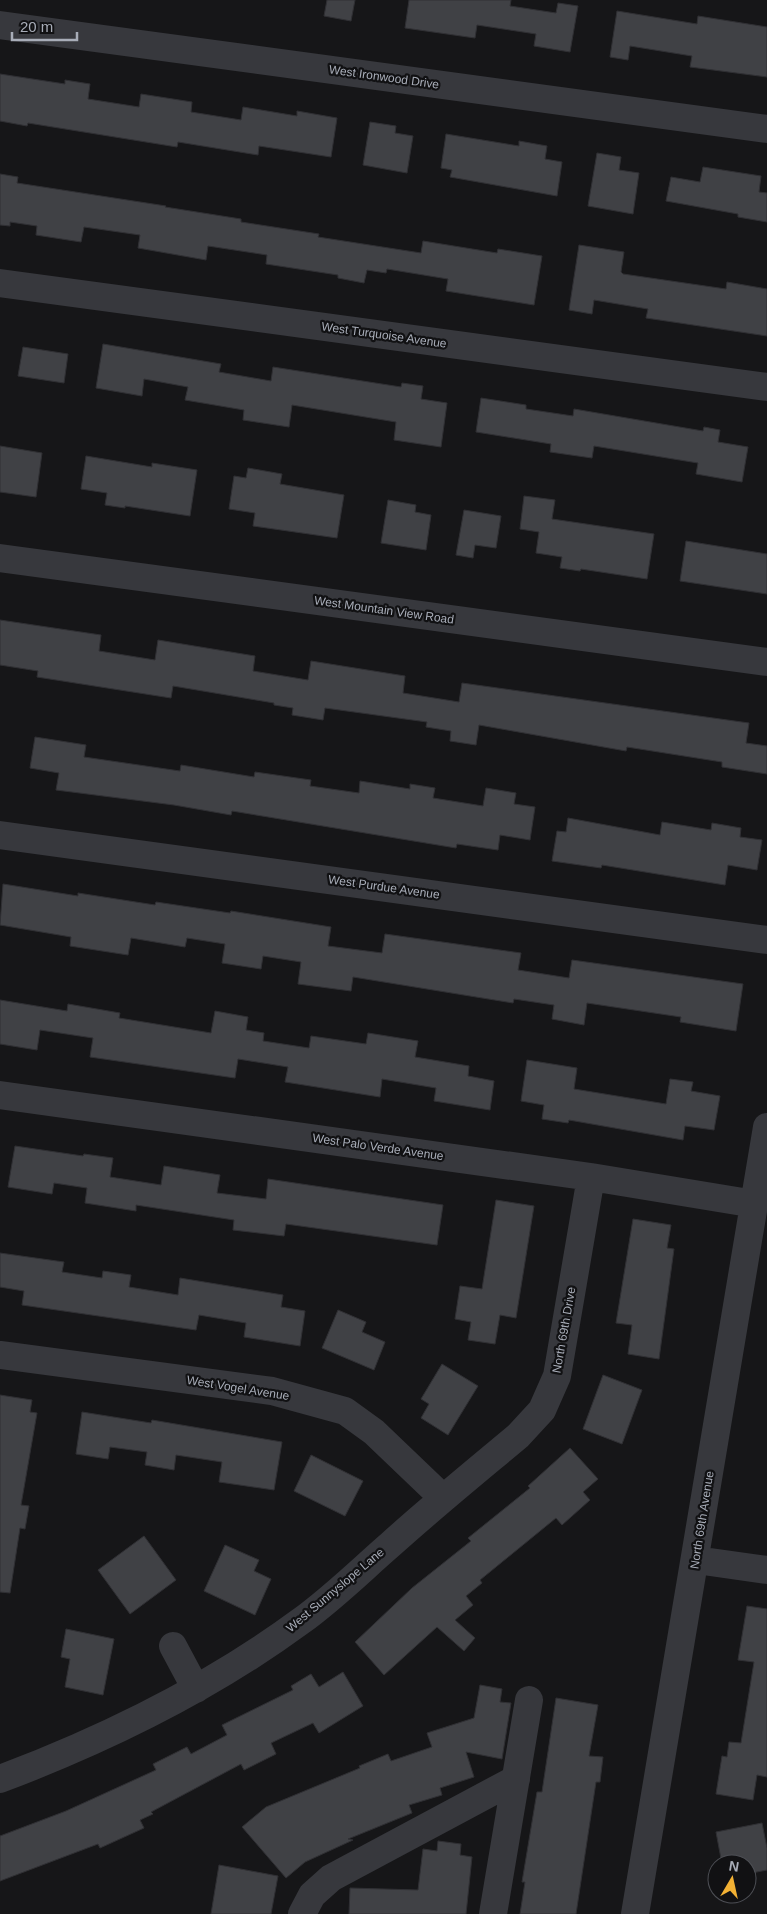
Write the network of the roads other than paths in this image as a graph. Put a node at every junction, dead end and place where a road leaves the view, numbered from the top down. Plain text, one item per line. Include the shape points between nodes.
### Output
1 (0, 25) edge
2 (767, 129) edge
3 (0, 283) edge
4 (767, 387) edge
5 (0, 558) edge
6 (767, 662) edge
7 (0, 835) edge
8 (767, 940) edge
9 (0, 1095) edge
10 (767, 1126) edge
11 (590, 1177) junction
12 (755, 1204) junction
13 (0, 1355) edge
14 (443, 1498) junction
15 (696, 1560) junction
16 (767, 1570) edge
17 (173, 1646) dead end
18 (196, 1689) junction
19 (529, 1700) dead end
20 (0, 1779) edge
21 (516, 1779) junction
22 (302, 1914) edge
23 (493, 1914) edge
24 (635, 1914) edge

1 - 2 street, West Ironwood Drive
3 - 4 street, West Turquoise Avenue
5 - 6 street, West Mountain View Road
7 - 8 street, West Purdue Avenue
9 - 11 street, West Palo Verde Avenue
10 - 12 street, North 69th Avenue
11 - 12 street, West Palo Verde Avenue
11 - 14 street, North 69th Drive via 556,1376 542,1410 518,1436
12 - 15 street, North 69th Avenue
13 - 14 street, West Vogel Avenue via 272,1391 345,1411 374,1432
14 - 18 street, West Sunnyslope Lane via 302,1621
15 - 16 street
15 - 24 street, North 69th Avenue
17 - 18 street
18 - 20 street, West Sunnyslope Lane via 103,1737
19 - 21 street
21 - 22 street via 331,1878 312,1895
21 - 23 street

